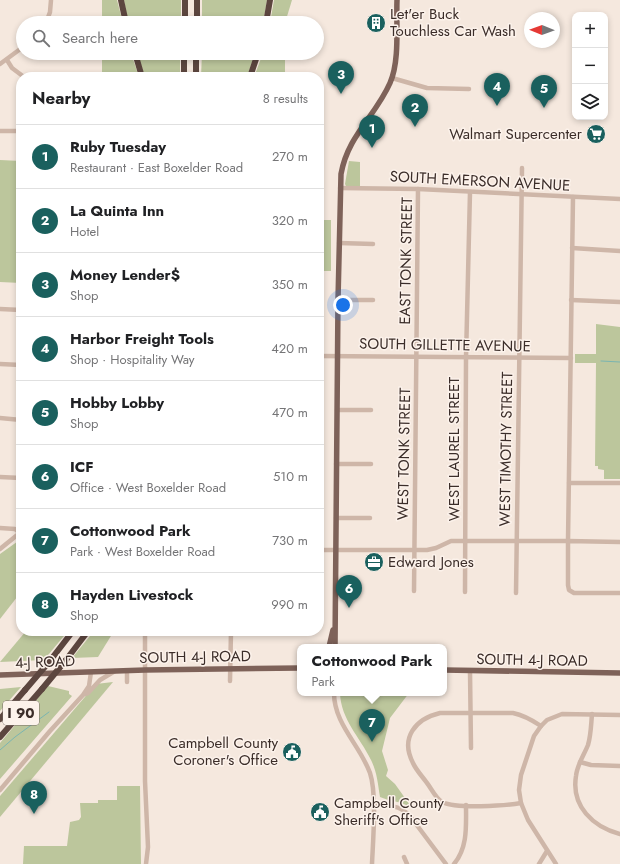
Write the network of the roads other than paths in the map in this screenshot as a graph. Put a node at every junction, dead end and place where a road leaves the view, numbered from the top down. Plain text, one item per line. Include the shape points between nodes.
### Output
1 (50, 0) edge
2 (121, 0) edge
3 (185, 0) edge
4 (197, 0) edge
5 (270, 0) edge
6 (397, 0) edge
7 (48, 16) edge
8 (124, 16) edge
9 (185, 16) edge
10 (197, 16) edge
11 (267, 16) edge
12 (16, 53) edge
13 (7, 60) junction
14 (137, 60) edge
15 (184, 60) edge
16 (196, 60) edge
17 (256, 60) edge
18 (0, 64) edge
19 (17, 72) edge
20 (141, 72) edge
21 (184, 72) edge
22 (196, 72) edge
23 (252, 72) edge
24 (392, 78) junction
25 (469, 88) dead end
26 (0, 131) edge
27 (16, 131) edge
28 (522, 168) dead end
29 (340, 188) junction
30 (418, 189) junction
31 (470, 192) junction
32 (521, 194) junction
33 (573, 197) junction
34 (620, 199) edge
35 (339, 244) junction
36 (373, 244) dead end
37 (572, 248) junction
38 (620, 251) edge
39 (338, 300) junction
40 (373, 300) dead end
41 (572, 300) junction
42 (620, 302) edge
43 (0, 309) edge
44 (16, 310) edge
45 (324, 356) edge
46 (337, 356) junction
47 (417, 357) junction
48 (466, 358) junction
49 (519, 358) junction
50 (571, 358) junction
51 (0, 364) edge
52 (16, 365) edge
53 (337, 410) junction
54 (371, 410) dead end
55 (0, 418) edge
56 (16, 420) edge
57 (336, 464) junction
58 (371, 464) dead end
59 (0, 477) edge
60 (16, 478) edge
61 (569, 483) junction
62 (620, 483) edge
63 (336, 518) junction
64 (370, 518) dead end
65 (0, 528) edge
66 (16, 530) edge
67 (16, 535) edge
68 (466, 540) junction
69 (517, 541) junction
70 (568, 541) junction
71 (620, 542) edge
72 (0, 549) edge
73 (324, 550) edge
74 (335, 550) junction
75 (414, 551) junction
76 (414, 591) dead end
77 (465, 592) dead end
78 (620, 593) edge
79 (516, 594) dead end
80 (334, 622) junction
81 (69, 636) edge
82 (84, 636) edge
83 (145, 636) edge
84 (231, 636) edge
85 (329, 644) edge
86 (335, 644) edge
87 (230, 668) junction
88 (297, 668) edge
89 (145, 670) junction
90 (447, 670) edge
91 (114, 671) junction
92 (127, 671) junction
93 (470, 671) junction
94 (91, 672) junction
95 (620, 673) edge
96 (0, 675) edge
97 (230, 681) dead end
98 (127, 682) dead end
99 (83, 694) junction
100 (334, 696) edge
101 (470, 713) junction
102 (592, 714) junction
103 (620, 715) edge
104 (0, 719) edge
105 (541, 726) junction
106 (0, 737) edge
107 (471, 748) dead end
108 (580, 762) junction
109 (620, 766) edge
110 (0, 790) edge
111 (521, 803) junction
112 (373, 805) junction
113 (466, 805) junction
114 (620, 834) edge
115 (547, 850) junction
116 (404, 857) dead end
117 (146, 864) edge
118 (372, 864) edge
119 (407, 864) edge
120 (446, 864) edge
121 (454, 864) edge
122 (539, 864) edge
123 (556, 864) edge

1 - 7 street
2 - 8 highway
3 - 9 highway
4 - 10 highway
5 - 11 highway
6 - 24 main road via 396,53
12 - 13 street
13 - 18 street
13 - 19 street
14 - 20 highway
15 - 21 highway
16 - 22 highway
17 - 23 highway
24 - 25 street via 427,88
24 - 29 main road via 350,146 343,162
26 - 27 street
28 - 32 street, WEST TIMOTHY STREET
29 - 30 street, SOUTH EMERSON AVENUE
29 - 35 main road
30 - 31 street, SOUTH EMERSON AVENUE
30 - 47 street, EAST TONK STREET
31 - 32 street, SOUTH EMERSON AVENUE
31 - 48 street, WEST LAUREL STREET
32 - 33 street, SOUTH EMERSON AVENUE
32 - 49 street, WEST TIMOTHY STREET
33 - 34 street, SOUTH EMERSON AVENUE
33 - 37 street
35 - 36 street
35 - 39 main road
37 - 38 street
37 - 41 street
39 - 40 street
39 - 46 main road
41 - 42 street
41 - 50 street
43 - 44 street
45 - 46 street, SOUTH GILLETTE AVENUE
46 - 47 street, SOUTH GILLETTE AVENUE
46 - 53 main road
47 - 48 street, SOUTH GILLETTE AVENUE
47 - 75 street, WEST TONK STREET
48 - 49 street, SOUTH GILLETTE AVENUE
48 - 68 street, WEST LAUREL STREET
49 - 50 street, SOUTH GILLETTE AVENUE
49 - 69 street, WEST TIMOTHY STREET
50 - 61 street
51 - 52 street
53 - 54 street
53 - 57 main road
55 - 56 street
57 - 58 street
57 - 63 main road
59 - 60 street
61 - 62 street
61 - 70 street
63 - 64 street
63 - 74 main road
65 - 66 street
67 - 72 street
68 - 69 street
68 - 75 street via 451,541 436,548
68 - 77 street, WEST LAUREL STREET
69 - 70 street
69 - 79 street, WEST TIMOTHY STREET
70 - 71 street
70 - 78 street via 570,590 574,593
73 - 74 street
74 - 75 street
74 - 80 main road
75 - 76 street, WEST TONK STREET
80 - 85 main road
80 - 86 main road
81 - 104 highway, I 90, bridge
82 - 106 highway, I 90, bridge
83 - 89 street
84 - 87 street
87 - 88 main road, SOUTH 4-J ROAD
87 - 89 main road, SOUTH 4-J ROAD
87 - 97 street
89 - 92 main road, SOUTH 4-J ROAD
89 - 117 street via 148,847
90 - 93 main road, SOUTH 4-J ROAD
91 - 92 main road, SOUTH 4-J ROAD
91 - 94 main road, SOUTH 4-J ROAD
91 - 99 street via 100,680 88,693
92 - 98 street
93 - 95 main road, SOUTH 4-J ROAD
93 - 101 street
94 - 96 main road, 4-J ROAD
94 - 99 street via 89,686
99 - 110 street
100 - 112 street via 342,724 371,774
101 - 105 street via 513,713
101 - 107 street
101 - 113 street via 429,715 412,730 409,740 413,763 440,801 450,805
102 - 103 street
102 - 105 street via 562,714 547,720
102 - 108 street via 591,731
105 - 111 street via 534,736 521,775
108 - 109 street
108 - 114 street via 576,777 576,794 583,811 596,824
111 - 113 street
111 - 115 street via 528,820
112 - 118 street
112 - 120 street via 393,806 406,811
113 - 121 street via 464,844
115 - 122 street
115 - 123 street
116 - 119 street

